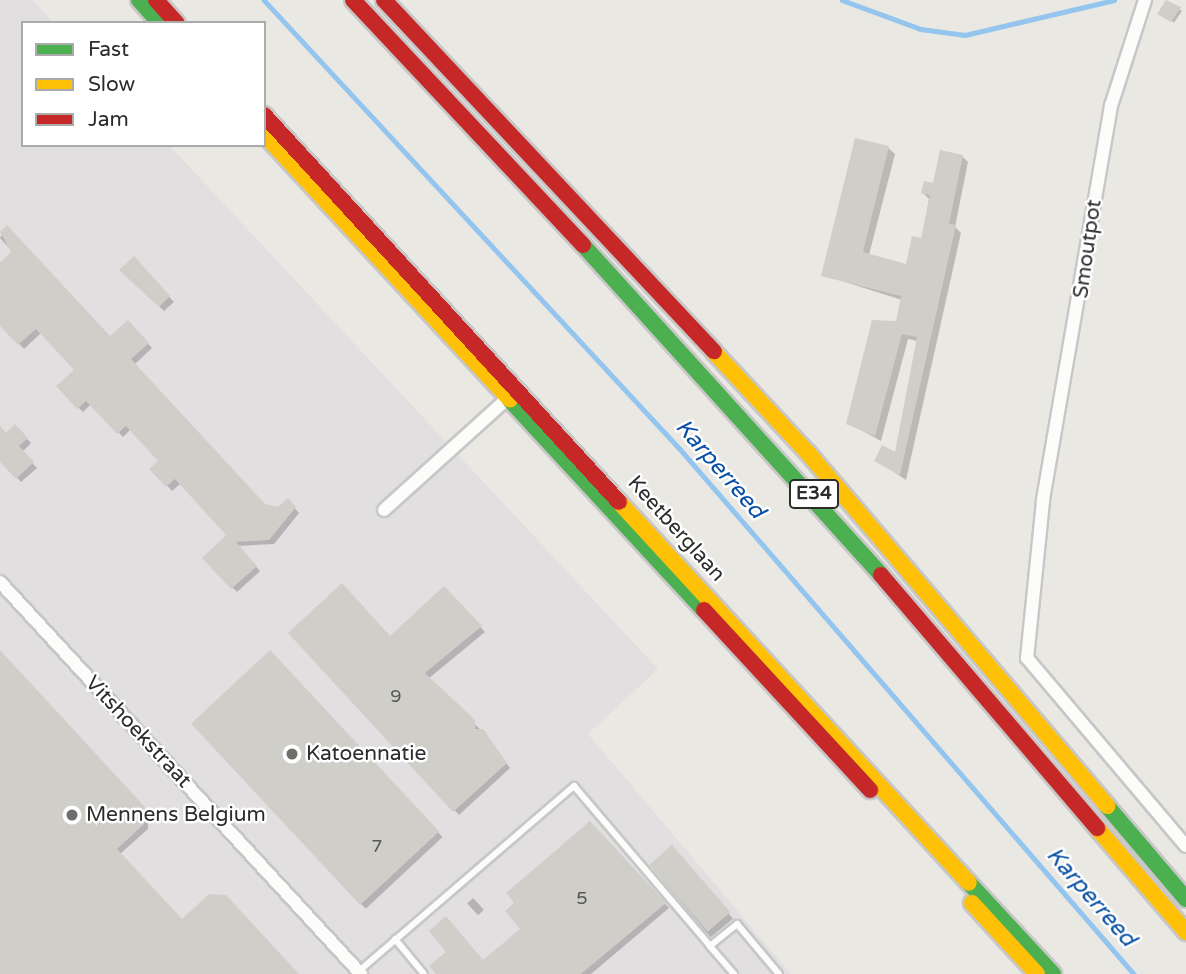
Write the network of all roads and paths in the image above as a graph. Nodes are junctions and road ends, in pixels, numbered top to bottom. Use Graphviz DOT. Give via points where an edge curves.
graph roads {
  1 [pos="139,0"];
  2 [pos="156,0"];
  3 [pos="353,0"];
  4 [pos="384,0"];
  5 [pos="1145,0"];
  6 [pos="158,21"];
  7 [pos="175,21"];
  8 [pos="266,118"];
  9 [pos="266,136"];
  10 [pos="510,396"];
  11 [pos="384,510"];
  12 [pos="0,582"];
  13 [pos="1186,846"];
  14 [pos="1186,899"];
  15 [pos="1186,932"];
  16 [pos="395,939"];
  17 [pos="710,946"];
  18 [pos="360,973"];
  19 [pos="424,974"];
  20 [pos="734,974"];
  21 [pos="779,974"];
  22 [pos="1037,974"];
  23 [pos="1053,974"];
  1 -- 6 [label="main road"];
  2 -- 7 [label="main road"];
  3 -- 15 [label="main road, E34" via="774,449"];
  4 -- 14 [label="main road, E34" via="808,453"];
  5 -- 13 [label="street, Smoutpot" via="1111,106 1044,501 1028,636 1031,669"];
  8 -- 23 [label="main road, Keetberglaan"];
  9 -- 10 [label="main road, Keetberglaan"];
  10 -- 11 [label="street"];
  10 -- 22 [label="main road, Keetberglaan"];
  12 -- 18 [label="street, Vitshoekstraat"];
  16 -- 17 [label="lane" via="574,786"];
  16 -- 18 [label="lane"];
  16 -- 19 [label="lane"];
  17 -- 20 [label="lane"];
  17 -- 21 [label="lane" via="737,924"];
}
